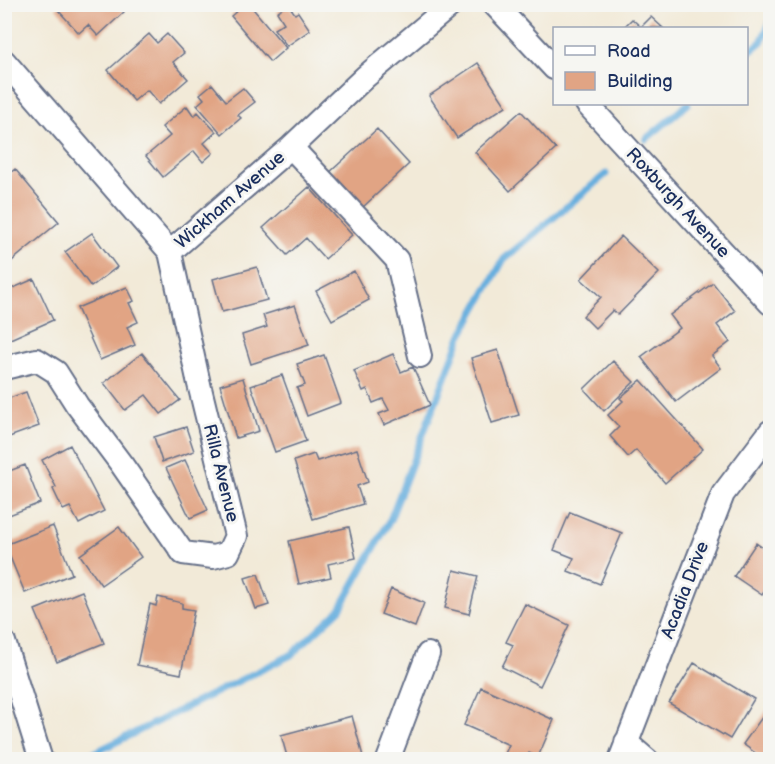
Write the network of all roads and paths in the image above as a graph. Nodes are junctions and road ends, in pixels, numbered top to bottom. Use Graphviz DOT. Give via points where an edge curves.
graph roads {
  1 [pos="452,4"];
  2 [pos="494,4"];
  3 [pos="4,61"];
  4 [pos="553,66"];
  5 [pos="588,105"];
  6 [pos="291,147"];
  7 [pos="170,252"];
  8 [pos="771,303"];
  9 [pos="420,356"];
  10 [pos="4,368"];
  11 [pos="771,432"];
  12 [pos="4,642"];
  13 [pos="428,654"];
  14 [pos="623,751"];
  15 [pos="41,759"];
  16 [pos="388,759"];
  17 [pos="647,759"];
  1 -- 6 [label="street, Wickham Avenue" via="365,77"];
  2 -- 4 [label="street"];
  3 -- 7 [label="street, Wickham Avenue"];
  5 -- 8 [label="street, Roxburgh Avenue"];
  6 -- 7 [label="street, Wickham Avenue"];
  6 -- 9 [label="street" via="397,260"];
  7 -- 10 [label="street, Rilla Avenue" via="236,536 228,553 213,557 183,553 56,372 37,360"];
  11 -- 14 [label="street, Acadia Drive" via="723,494"];
  12 -- 15 [label="street"];
  13 -- 16 [label="street"];
  14 -- 17 [label="street"];
}
